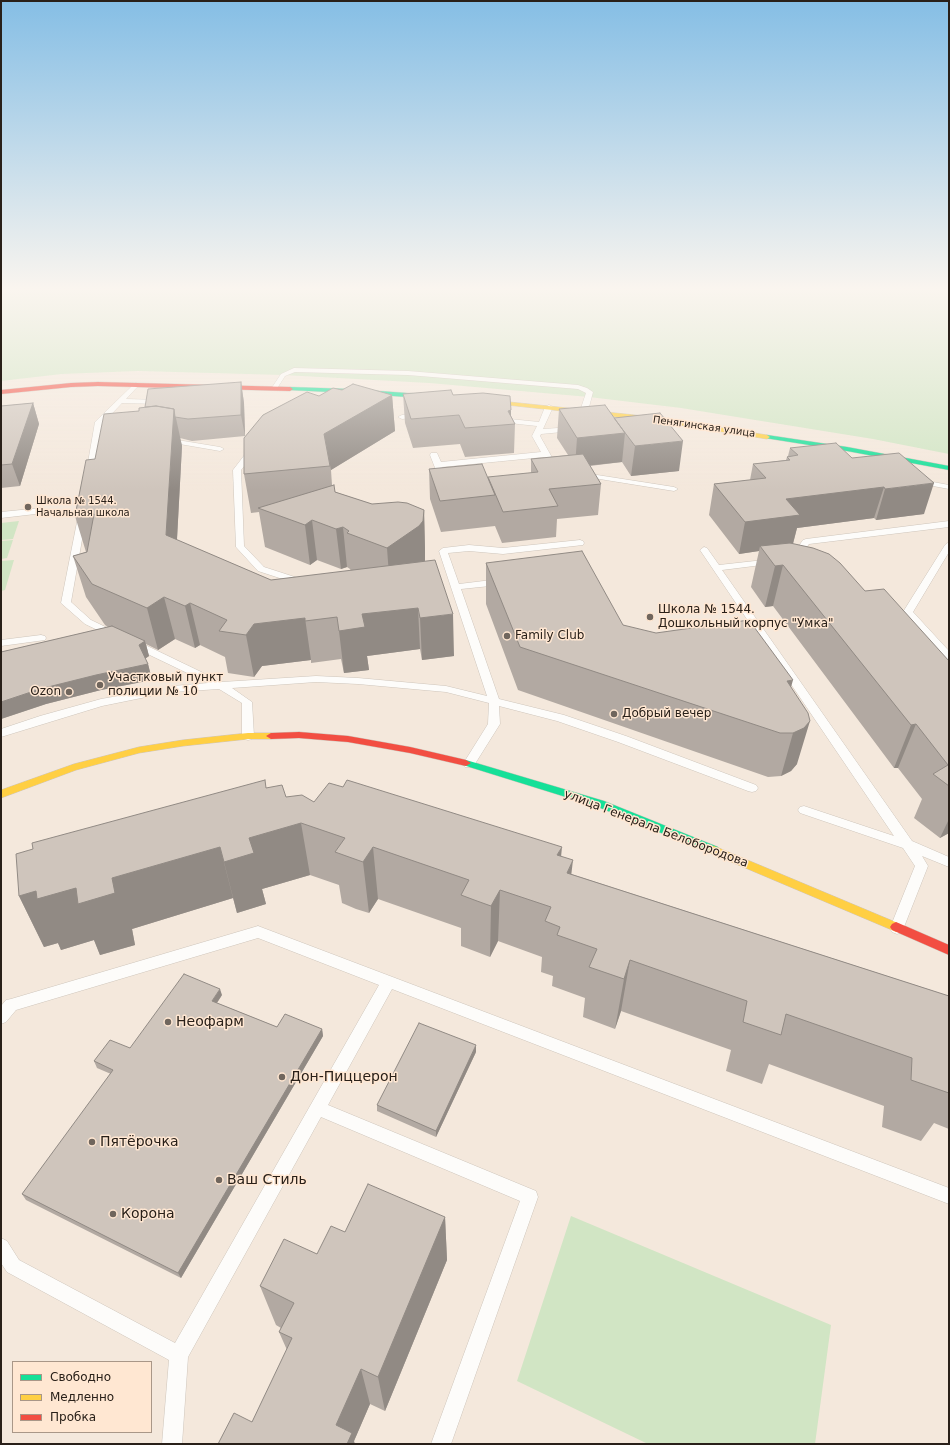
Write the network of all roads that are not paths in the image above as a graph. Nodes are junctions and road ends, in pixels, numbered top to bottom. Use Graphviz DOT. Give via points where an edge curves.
graph roads {
  1 [pos="136,385"];
  2 [pos="274,389"];
  3 [pos="351,391"];
  4 [pos="1,392"];
  5 [pos="339,398"];
  6 [pos="446,398"];
  7 [pos="469,400"];
  8 [pos="120,401"];
  9 [pos="167,402"];
  10 [pos="549,407"];
  11 [pos="584,411"];
  12 [pos="425,415"];
  13 [pos="402,417"];
  14 [pos="495,419"];
  15 [pos="541,424"];
  16 [pos="582,428"];
  17 [pos="537,432"];
  18 [pos="157,440"];
  19 [pos="262,443"];
  20 [pos="220,449"];
  21 [pos="546,454"];
  22 [pos="434,455"];
  23 [pos="438,465"];
  24 [pos="949,468"];
  25 [pos="573,475"];
  26 [pos="551,477"];
  27 [pos="911,479"];
  28 [pos="88,482"];
  29 [pos="949,487"];
  30 [pos="447,488"];
  31 [pos="674,489"];
  32 [pos="84,505"];
  33 [pos="41,511"];
  34 [pos="1,515"];
  35 [pos="949,524"];
  36 [pos="580,543"];
  37 [pos="949,545"];
  38 [pos="704,550"];
  39 [pos="716,568"];
  40 [pos="507,581"];
  41 [pos="313,583"];
  42 [pos="456,587"];
  43 [pos="41,638"];
  44 [pos="1,643"];
  45 [pos="949,658"];
  46 [pos="221,685"];
  47 [pos="172,689"];
  48 [pos="147,694"];
  49 [pos="494,700"];
  50 [pos="1,733"];
  51 [pos="248,736"];
  52 [pos="469,764"];
  53 [pos="752,788"];
  54 [pos="1,794"];
  55 [pos="804,810"];
  56 [pos="908,845"];
  57 [pos="949,862"];
  58 [pos="896,928"];
  59 [pos="949,950"];
  60 [pos="389,981"];
  61 [pos="4,1008"];
  62 [pos="317,1108"];
  63 [pos="949,1196"];
  64 [pos="1,1247"];
  65 [pos="179,1355"];
  66 [pos="172,1444"];
  67 [pos="441,1444"];
  1 -- 2 [label="street"];
  1 -- 4 [label="street" via="71,385"];
  1 -- 8 [label="lane"];
  2 -- 3 [label="street"];
  2 -- 11 [label="lane" via="283,375 294,370 408,373 578,387 590,392"];
  3 -- 5 [label="lane"];
  3 -- 6 [label="street"];
  7 -- 10 [label="street, Пенягинская улица"];
  8 -- 9 [label="lane"];
  8 -- 28 [label="lane" via="99,422 99,445"];
  10 -- 11 [label="street, Пенягинская улица"];
  10 -- 15 [label="lane"];
  11 -- 24 [label="street, Пенягинская улица" via="677,422 862,456"];
  12 -- 13 [label="lane"];
  14 -- 15 [label="lane"];
  15 -- 17 [label="lane"];
  16 -- 17 [label="lane"];
  17 -- 21 [label="lane" via="536,436"];
  18 -- 20 [label="lane"];
  19 -- 41 [label="lane" via="255,447 237,470 240,547 261,569 299,582"];
  21 -- 23 [label="lane"];
  21 -- 26 [label="lane" via="559,476"];
  22 -- 23 [label="lane"];
  23 -- 30 [label="lane"];
  25 -- 31 [label="lane"];
  27 -- 29 [label="lane"];
  32 -- 46 [label="lane" via="66,603 88,622"];
  33 -- 34 [label="lane"];
  35 -- 39 [label="lane" via="806,542 795,557"];
  36 -- 42 [label="lane" via="503,551 469,548 443,551"];
  37 -- 45 [label="lane" via="908,612"];
  38 -- 39 [label="lane"];
  39 -- 56 [label="lane"];
  40 -- 42 [label="lane"];
  42 -- 49 [label="lane"];
  43 -- 44 [label="lane"];
  46 -- 47 [label="lane"];
  46 -- 49 [label="lane" via="316,679 358,681 446,689"];
  46 -- 51 [label="lane" via="247,702"];
  48 -- 50 [label="lane" via="94,705"];
  49 -- 52 [label="lane" via="494,724"];
  49 -- 53 [label="lane" via="560,718 622,739"];
  51 -- 52 [label="street, улица Генерала Белобородова" via="348,739"];
  51 -- 54 [label="street, улица Генерала Белобородова" via="139,750 74,767"];
  52 -- 58 [label="street, улица Генерала Белобородова" via="601,804"];
  55 -- 56 [label="lane"];
  56 -- 57 [label="lane"];
  56 -- 58 [label="lane" via="922,866"];
  58 -- 59 [label="street, улица Генерала Белобородова"];
  60 -- 61 [label="lane" via="258,932"];
  60 -- 62 [label="lane"];
  60 -- 63 [label="lane"];
  62 -- 65 [label="lane"];
  62 -- 67 [label="lane" via="530,1196"];
  64 -- 65 [label="lane" via="13,1266"];
  65 -- 66 [label="lane"];
}
